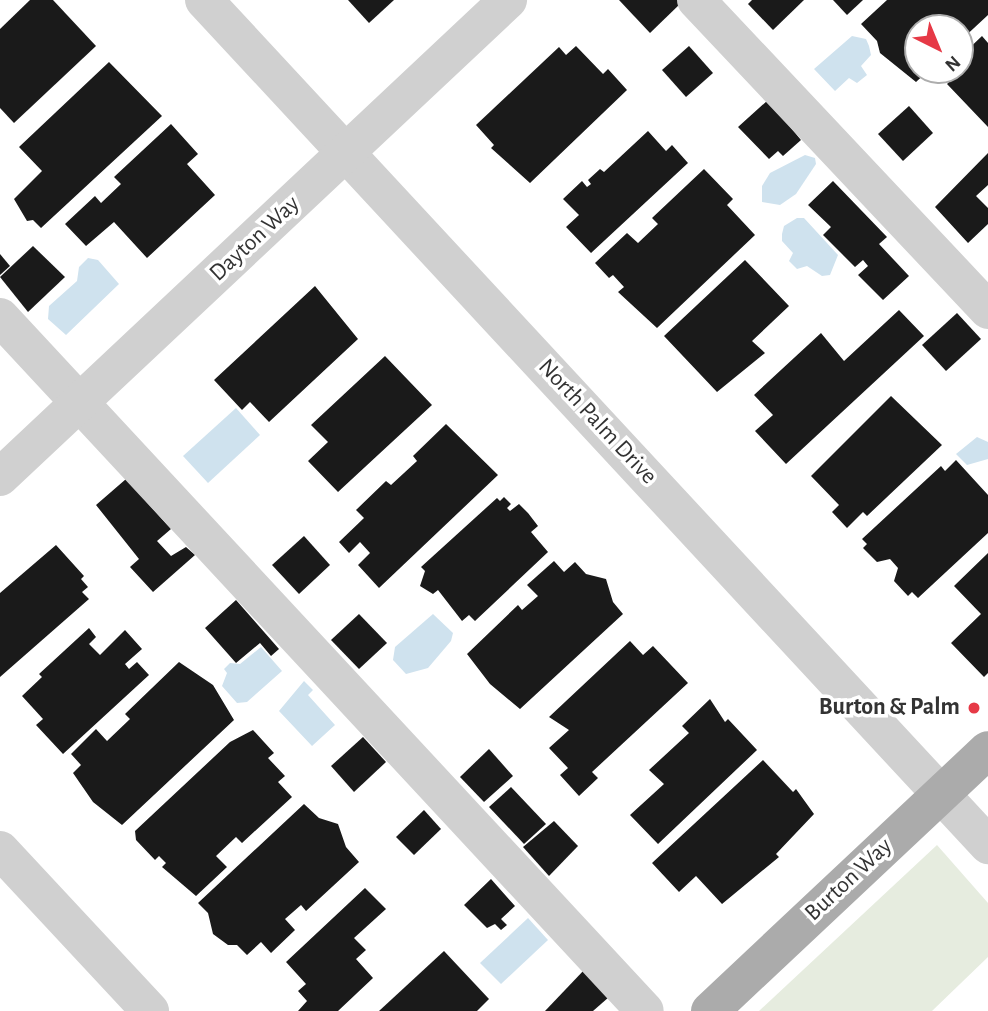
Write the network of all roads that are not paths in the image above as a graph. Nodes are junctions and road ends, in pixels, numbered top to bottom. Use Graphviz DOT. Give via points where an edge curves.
graph roads {
  1 [pos="204,0"];
  2 [pos="508,0"];
  3 [pos="696,0"];
  4 [pos="347,152"];
  5 [pos="988,310"];
  6 [pos="0,317"];
  7 [pos="80,402"];
  8 [pos="0,477"];
  9 [pos="988,750"];
  10 [pos="941,794"];
  11 [pos="988,845"];
  12 [pos="0,850"];
  13 [pos="150,1011"];
  14 [pos="645,1011"];
  15 [pos="710,1011"];
  1 -- 4 [label="street, North Palm Drive"];
  2 -- 4 [label="street, Dayton Way"];
  3 -- 5 [label="street"];
  4 -- 7 [label="street, Dayton Way"];
  4 -- 10 [label="street, North Palm Drive"];
  6 -- 7 [label="street"];
  7 -- 8 [label="street, Dayton Way"];
  7 -- 14 [label="street"];
  9 -- 10 [label="main road, Burton Way"];
  10 -- 11 [label="street, North Palm Drive"];
  10 -- 15 [label="main road, Burton Way"];
  12 -- 13 [label="street"];
}
